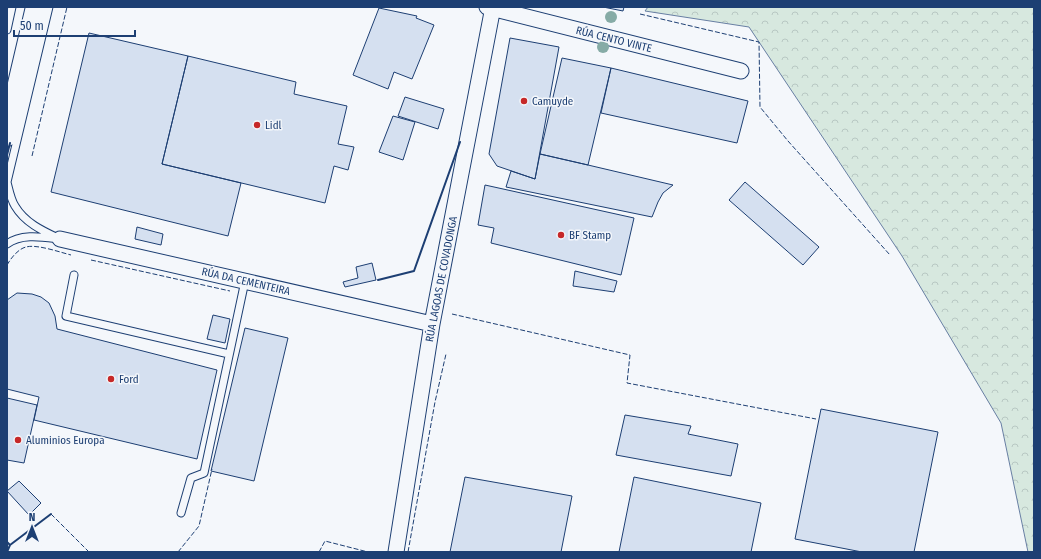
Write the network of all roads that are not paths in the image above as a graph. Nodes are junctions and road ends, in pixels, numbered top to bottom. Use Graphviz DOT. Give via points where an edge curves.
graph roads {
  1 [pos="12,7"];
  2 [pos="26,7"];
  3 [pos="37,7"];
  4 [pos="49,7"];
  5 [pos="491,7"];
  6 [pos="7,30"];
  7 [pos="741,70"];
  8 [pos="7,90"];
  9 [pos="7,135"];
  10 [pos="60,239"];
  11 [pos="7,244"];
  12 [pos="74,275"];
  13 [pos="245,281"];
  14 [pos="432,324"];
  15 [pos="229,354"];
  16 [pos="181,513"];
  17 [pos="396,552"];
  1 -- 6 [label="lane"];
  2 -- 8 [label="main road"];
  3 -- 9 [label="main road"];
  4 -- 10 [label="lane" via="7,182 14,206 25,218"];
  5 -- 7 [label="street, RÚA CENTO VINTE"];
  5 -- 14 [label="street, RÚA LAGOAS DE COVADONGA"];
  10 -- 11 [label="lane" via="13,239"];
  10 -- 13 [label="street, RÚA DA CEMENTEIRA"];
  12 -- 15 [label="lane" via="66,316"];
  13 -- 14 [label="street, RÚA DA CEMENTEIRA"];
  13 -- 15 [label="lane"];
  14 -- 17 [label="street, RÚA LAGOAS DE COVADONGA"];
  15 -- 16 [label="lane" via="204,473 191,478"];
}
